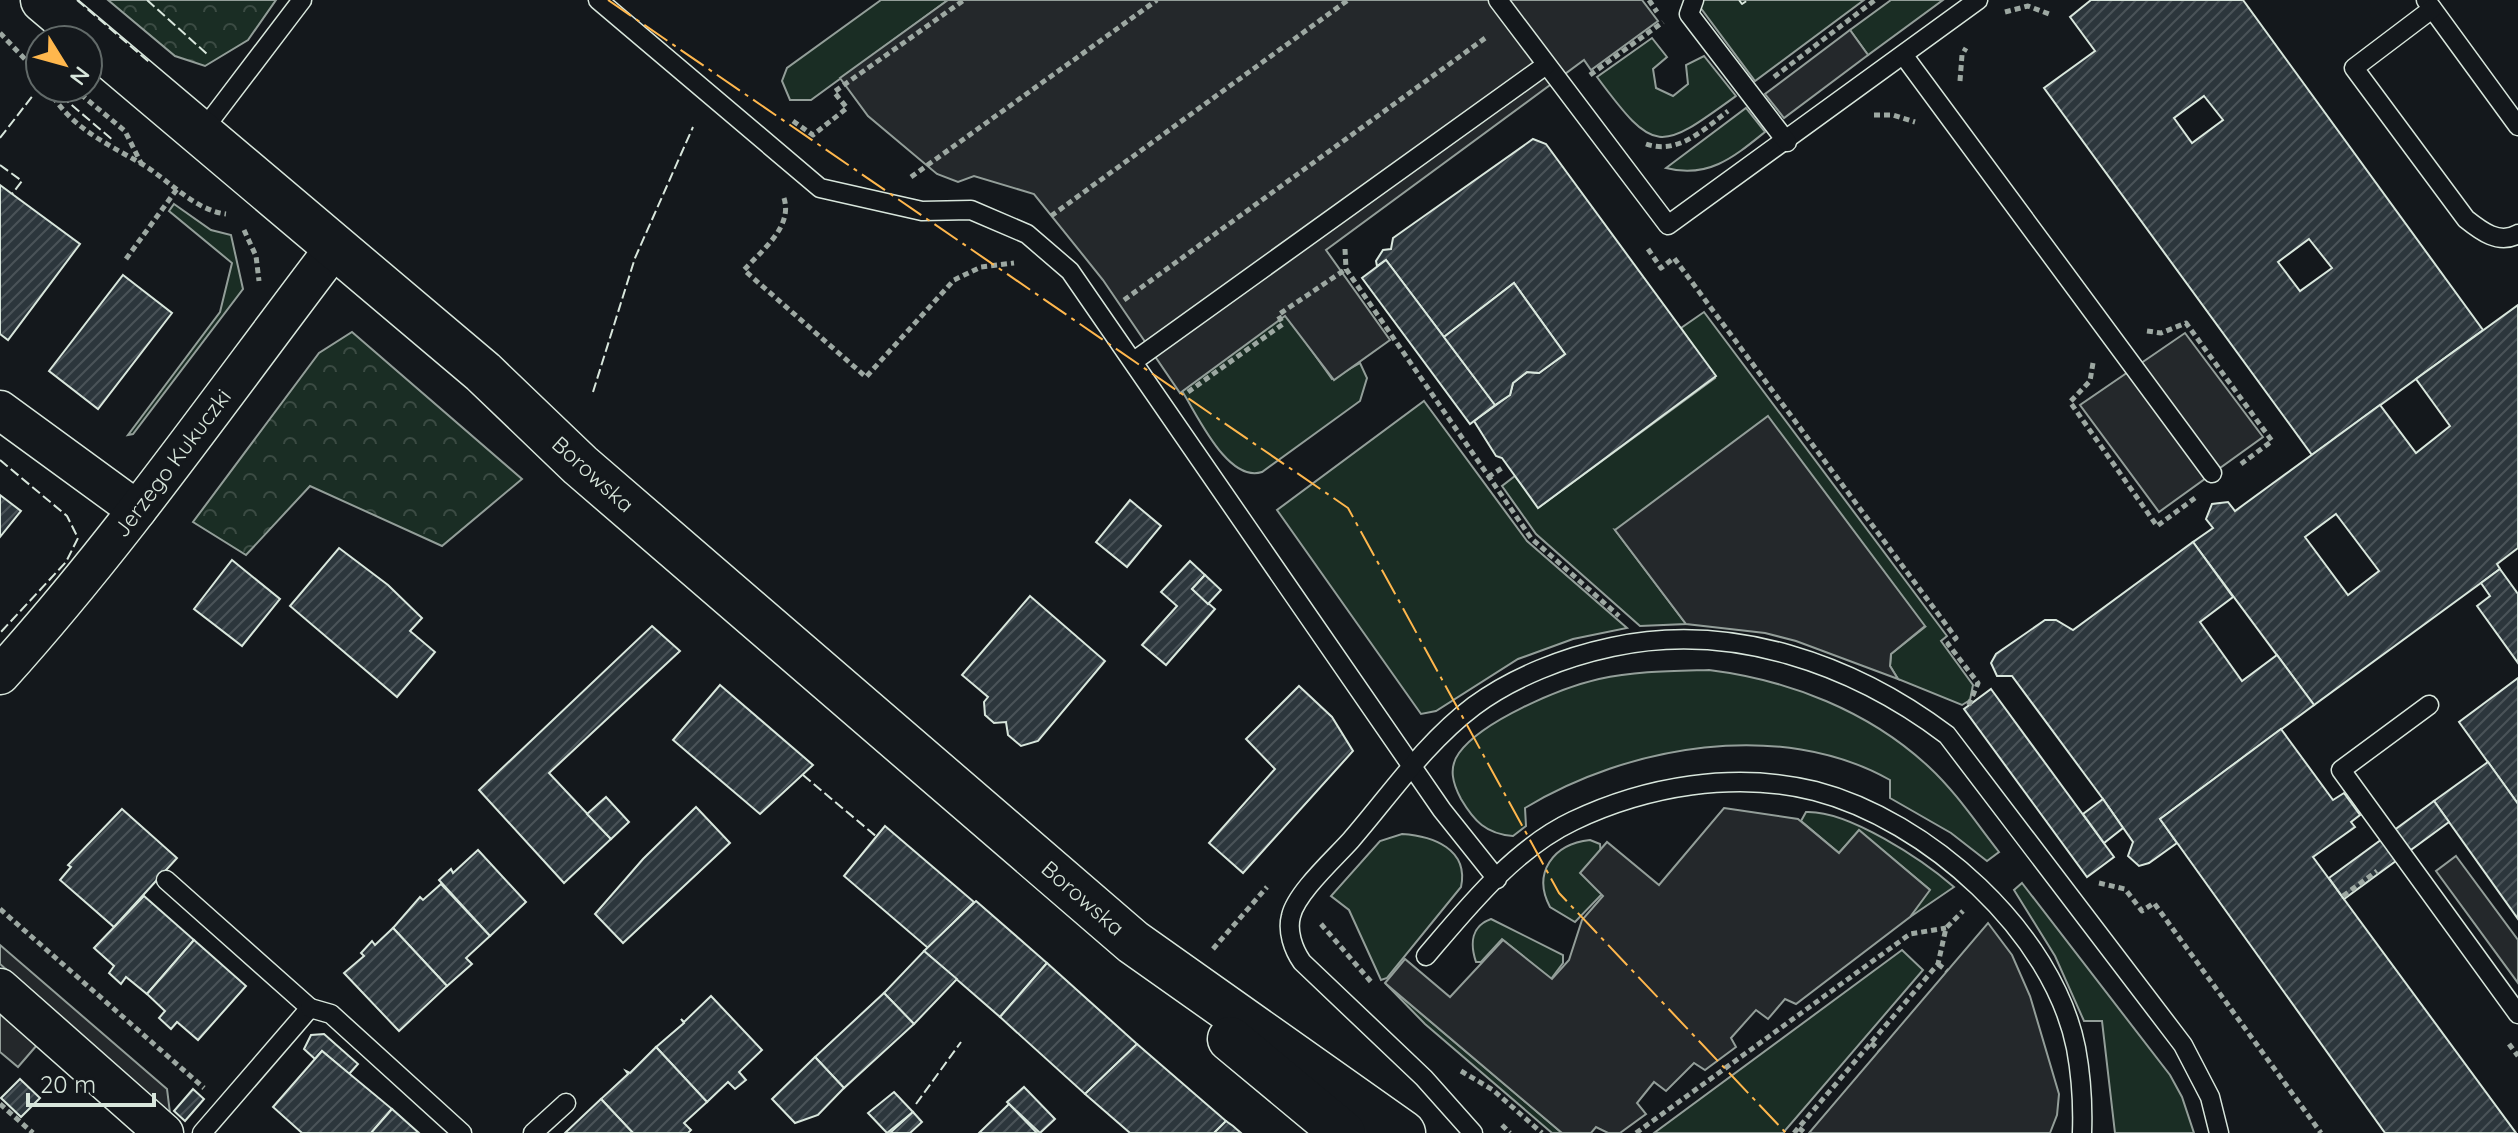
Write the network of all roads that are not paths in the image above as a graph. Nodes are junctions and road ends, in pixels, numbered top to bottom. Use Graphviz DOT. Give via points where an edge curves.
graph roads {
  1 [pos="43,0"];
  2 [pos="302,0"];
  3 [pos="598,0"];
  4 [pos="1498,0"];
  5 [pos="1694,0"];
  6 [pos="1978,0"];
  7 [pos="2429,5"];
  8 [pos="1904,56"];
  9 [pos="1546,65"];
  10 [pos="2518,126"];
  11 [pos="200,134"];
  12 [pos="1787,142"];
  13 [pos="2518,234"];
  14 [pos="336,246"];
  15 [pos="1134,361"];
  16 [pos="0,410"];
  17 [pos="2209,482"];
  18 [pos="137,510"];
  19 [pos="0,675"];
  20 [pos="2429,705"];
  21 [pos="1414,764"];
  22 [pos="1497,879"];
  23 [pos="166,880"];
  24 [pos="1142,950"];
  25 [pos="1426,956"];
  26 [pos="0,988"];
  27 [pos="310,1008"];
  28 [pos="2518,1014"];
  29 [pos="566,1103"];
  30 [pos="164,1133"];
  31 [pos="202,1133"];
  32 [pos="462,1133"];
  33 [pos="533,1133"];
  34 [pos="1343,1133"];
  35 [pos="1403,1133"];
  36 [pos="1473,1133"];
  37 [pos="2082,1133"];
  38 [pos="2219,1133"];
  1 -- 11 [label="street, Borowska"];
  2 -- 11 [label="lane"];
  3 -- 15 [label="lane" via="820,188 922,211 971,210 1027,234 1070,271"];
  4 -- 9 [label="lane"];
  5 -- 12 [label="lane" via="1689,14"];
  6 -- 8 [label="lane"];
  7 -- 10 [label="lane"];
  7 -- 13 [label="lane" via="2354,68 2466,219 2486,235"];
  8 -- 12 [label="lane"];
  8 -- 17 [label="lane"];
  9 -- 12 [label="lane" via="1668,225"];
  9 -- 15 [label="lane"];
  11 -- 14 [label="street, Borowska"];
  14 -- 18 [label="street, Jerzego Kukuczki"];
  14 -- 24 [label="street, Borowska" via="483,372 580,465"];
  15 -- 21 [label="lane"];
  16 -- 18 [label="street"];
  18 -- 19 [label="street, Jerzego Kukuczki"];
  20 -- 28 [label="lane" via="2341,770"];
  21 -- 22 [label="lane" via="1442,810"];
  21 -- 36 [label="lane" via="1296,905 1292,941 1302,962 1424,1078"];
  21 -- 38 [label="lane" via="1473,707 1536,671 1611,647 1652,641 1748,643 1873,687 1947,735 2183,1045 2210,1097"];
  22 -- 25 [label="lane"];
  22 -- 37 [label="lane" via="1571,822 1668,789 1732,783 1813,791 1847,801 1915,835 1983,891 2021,936 2059,998 2076,1048"];
  23 -- 27 [label="lane"];
  24 -- 34 [label="street, Borowska" via="1165,981"];
  24 -- 35 [label="street, Borowska"];
  26 -- 30 [label="street"];
  27 -- 31 [label="lane"];
  27 -- 32 [label="lane" via="331,1014"];
  29 -- 33 [label="lane"];
}
